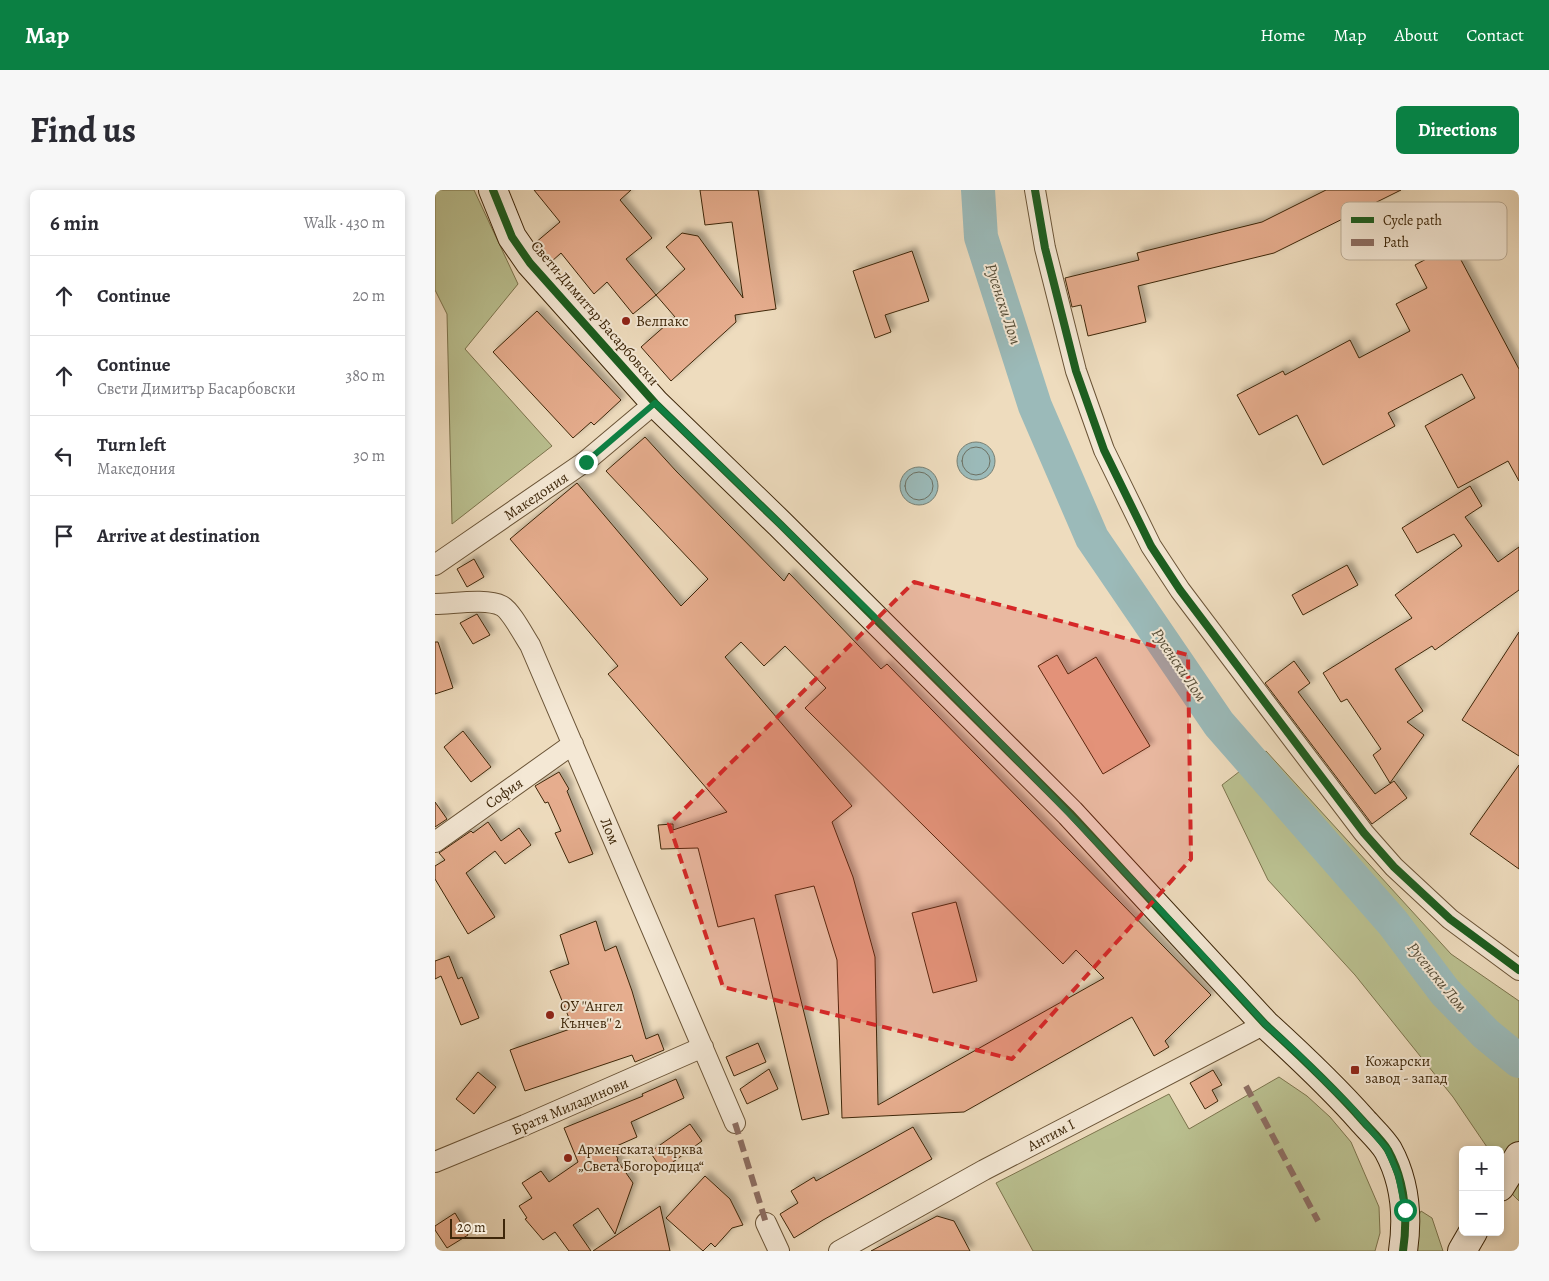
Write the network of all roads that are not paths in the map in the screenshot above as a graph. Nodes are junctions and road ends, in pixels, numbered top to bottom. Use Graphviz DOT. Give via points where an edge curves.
graph roads {
  1 [pos="493,190"];
  2 [pos="1035,190"];
  3 [pos="655,403"];
  4 [pos="435,565"];
  5 [pos="435,604"];
  6 [pos="573,744"];
  7 [pos="435,842"];
  8 [pos="1519,970"];
  9 [pos="1265,1024"];
  10 [pos="703,1048"];
  11 [pos="735,1123"];
  12 [pos="1519,1156"];
  13 [pos="435,1162"];
  14 [pos="1504,1180"];
  15 [pos="766,1223"];
  16 [pos="1471,1236"];
  17 [pos="779,1251"];
  18 [pos="839,1251"];
  19 [pos="1403,1251"];
  20 [pos="1462,1251"];
  1 -- 3 [label="street, Свети Димитър Басарбовски" via="512,237 530,263"];
  2 -- 8 [label="street" via="1045,248 1076,371 1104,450 1151,546 1180,590 1394,868 1450,919"];
  3 -- 4 [label="street, Македония" via="586,462"];
  3 -- 9 [label="street, Свети Димитър Басарбовски" via="1070,813"];
  5 -- 6 [label="street, Лом" via="477,601 502,607 530,645"];
  6 -- 7 [label="street, София"];
  6 -- 10 [label="street, Лом"];
  9 -- 18 [label="street, Антим I" via="984,1170"];
  9 -- 19 [label="street, Свети Димитър Басарбовски" via="1351,1107 1387,1149 1398,1175 1405,1210"];
  10 -- 11 [label="street, Лом"];
  10 -- 13 [label="street, Братя Миладинови"];
  12 -- 14 [label="street"];
  15 -- 17 [label="street"];
  16 -- 20 [label="street"];
}
